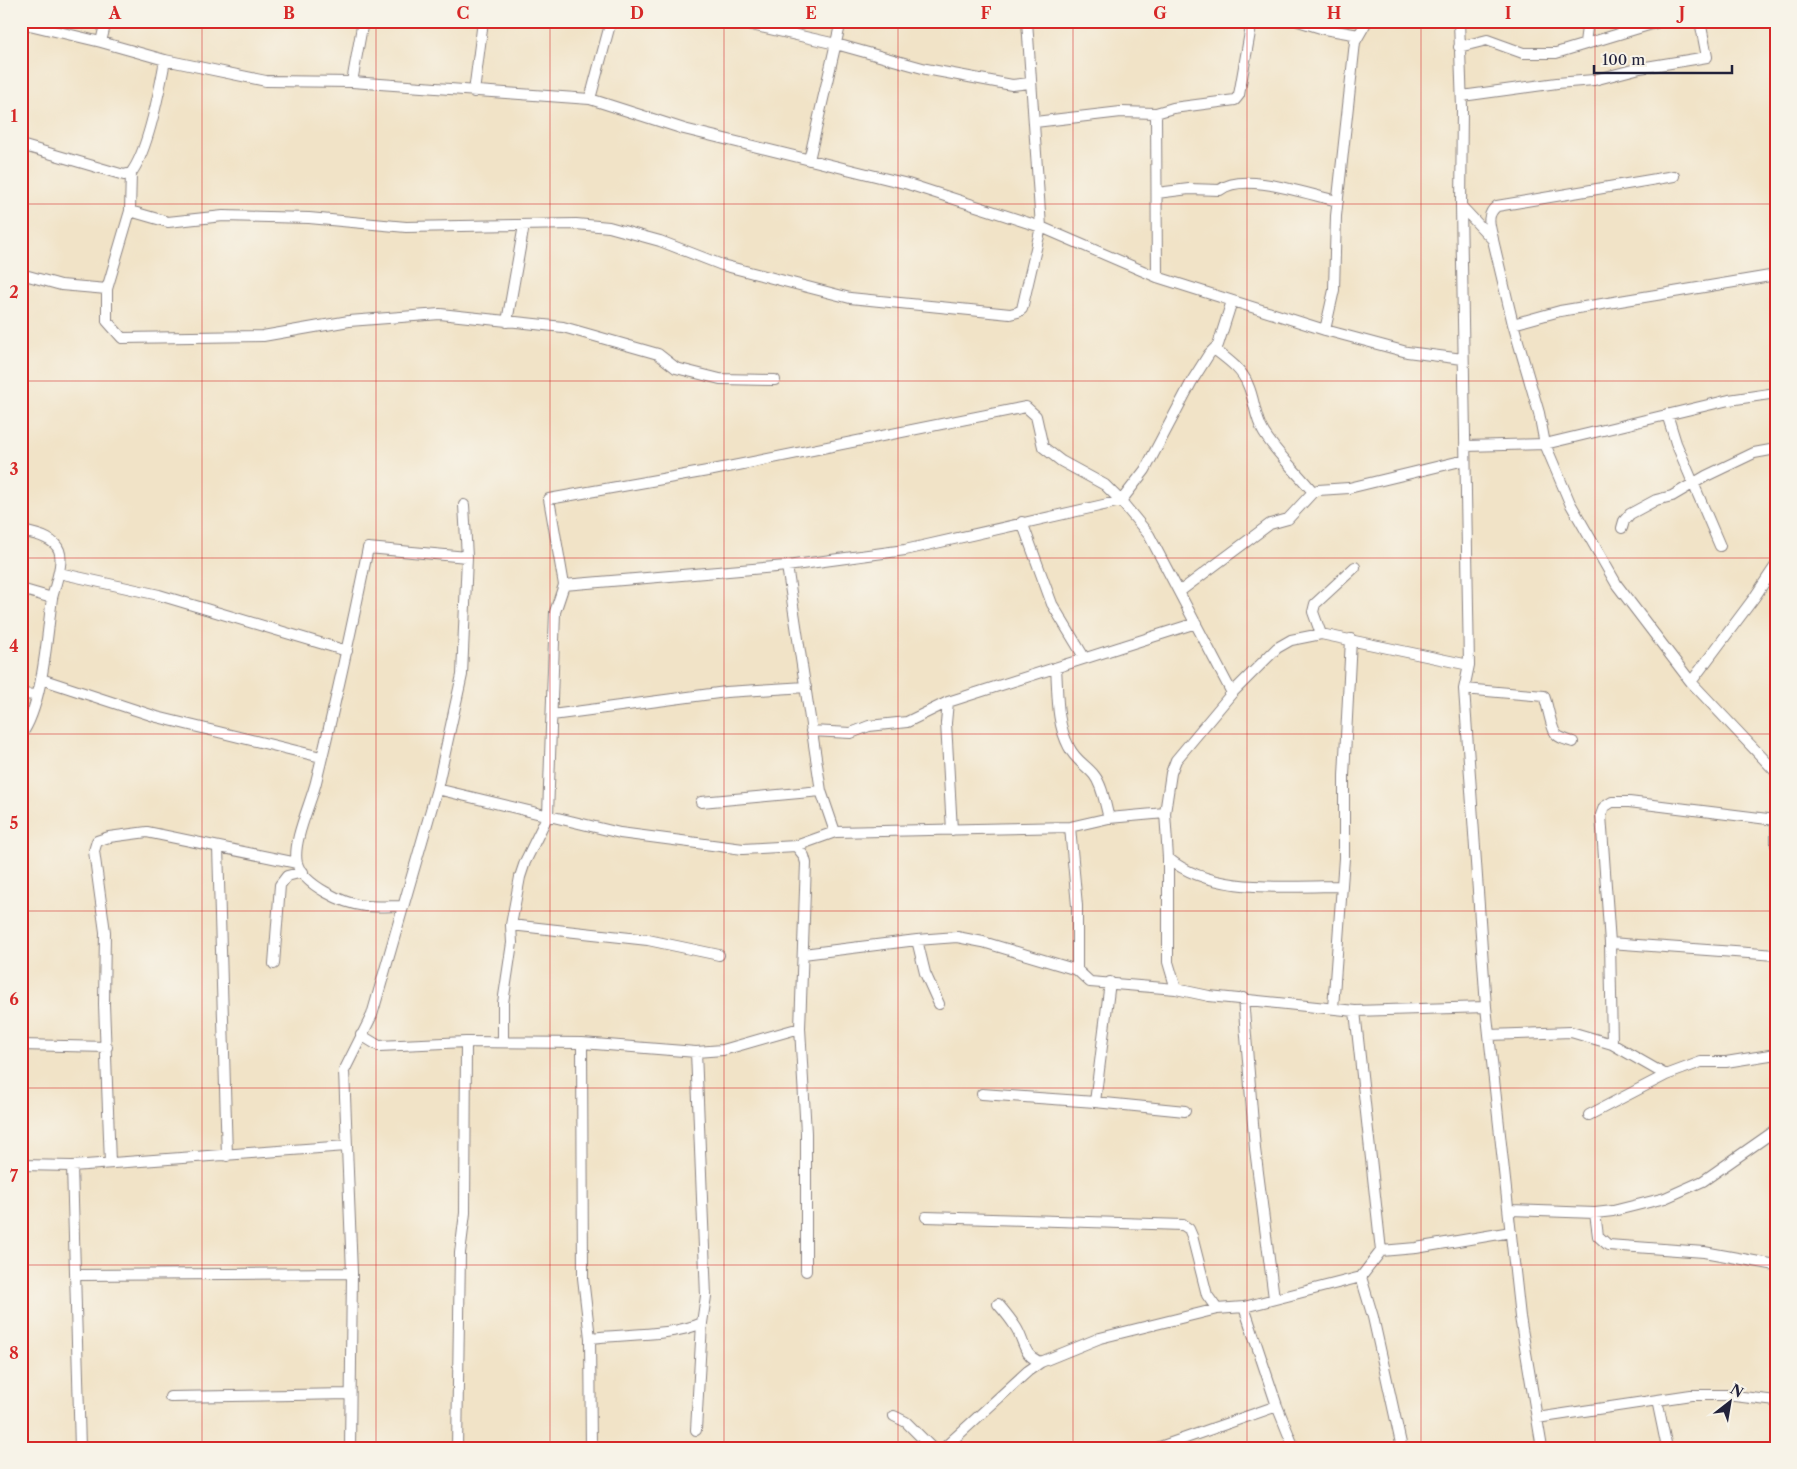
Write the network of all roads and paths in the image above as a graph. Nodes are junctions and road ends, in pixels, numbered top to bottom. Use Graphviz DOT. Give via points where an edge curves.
graph roads {
  1 [pos="106,21"];
  2 [pos="363,21"];
  3 [pos="483,21"];
  4 [pos="611,21"];
  5 [pos="734,21"];
  6 [pos="842,21"];
  7 [pos="1027,21"];
  8 [pos="1252,21"];
  9 [pos="1298,21"];
  10 [pos="1367,21"];
  11 [pos="1459,21"];
  12 [pos="1588,21"];
  13 [pos="1662,21"];
  14 [pos="1700,21"];
  15 [pos="21,23"];
  16 [pos="1359,35"];
  17 [pos="101,42"];
  18 [pos="1585,42"];
  19 [pos="836,44"];
  20 [pos="1459,46"];
  21 [pos="165,60"];
  22 [pos="352,82"];
  23 [pos="1030,83"];
  24 [pos="474,92"];
  25 [pos="1462,96"];
  26 [pos="590,99"];
  27 [pos="1156,113"];
  28 [pos="1035,122"];
  29 [pos="21,145"];
  30 [pos="809,160"];
  31 [pos="132,173"];
  32 [pos="1674,176"];
  33 [pos="1157,193"];
  34 [pos="1338,201"];
  35 [pos="1461,206"];
  36 [pos="130,211"];
  37 [pos="524,225"];
  38 [pos="1041,228"];
  39 [pos="1493,240"];
  40 [pos="21,274"];
  41 [pos="1776,275"];
  42 [pos="1157,277"];
  43 [pos="107,289"];
  44 [pos="1232,300"];
  45 [pos="507,322"];
  46 [pos="1513,324"];
  47 [pos="1325,330"];
  48 [pos="1214,349"];
  49 [pos="1463,359"];
  50 [pos="775,380"];
  51 [pos="1776,393"];
  52 [pos="1667,414"];
  53 [pos="1545,444"];
  54 [pos="1465,446"];
  55 [pos="1776,449"];
  56 [pos="1465,460"];
  57 [pos="1694,483"];
  58 [pos="1313,492"];
  59 [pos="1121,501"];
  60 [pos="464,505"];
  61 [pos="1022,522"];
  62 [pos="1622,528"];
  63 [pos="21,531"];
  64 [pos="1720,546"];
  65 [pos="466,557"];
  66 [pos="1776,565"];
  67 [pos="787,566"];
  68 [pos="1355,567"];
  69 [pos="59,573"];
  70 [pos="564,585"];
  71 [pos="21,589"];
  72 [pos="1179,592"];
  73 [pos="52,598"];
  74 [pos="1196,622"];
  75 [pos="1321,634"];
  76 [pos="1351,639"];
  77 [pos="348,651"];
  78 [pos="1084,657"];
  79 [pos="1469,665"];
  80 [pos="1056,668"];
  81 [pos="41,680"];
  82 [pos="1691,682"];
  83 [pos="806,687"];
  84 [pos="1464,689"];
  85 [pos="1232,693"];
  86 [pos="21,694"];
  87 [pos="36,695"];
  88 [pos="948,702"];
  89 [pos="552,715"];
  90 [pos="811,731"];
  91 [pos="21,735"];
  92 [pos="1573,742"];
  93 [pos="321,757"];
  94 [pos="1776,772"];
  95 [pos="437,789"];
  96 [pos="821,790"];
  97 [pos="701,802"];
  98 [pos="1165,813"];
  99 [pos="548,815"];
  100 [pos="1109,818"];
  101 [pos="1776,820"];
  102 [pos="1070,827"];
  103 [pos="1776,827"];
  104 [pos="952,830"];
  105 [pos="835,832"];
  106 [pos="800,845"];
  107 [pos="1776,845"];
  108 [pos="218,846"];
  109 [pos="1168,858"];
  110 [pos="300,867"];
  111 [pos="1341,886"];
  112 [pos="403,906"];
  113 [pos="511,925"];
  114 [pos="916,940"];
  115 [pos="1610,943"];
  116 [pos="803,954"];
  117 [pos="719,955"];
  118 [pos="1776,955"];
  119 [pos="274,964"];
  120 [pos="1077,970"];
  121 [pos="1110,982"];
  122 [pos="1176,989"];
  123 [pos="1243,998"];
  124 [pos="939,1004"];
  125 [pos="1486,1007"];
  126 [pos="1334,1008"];
  127 [pos="1355,1010"];
  128 [pos="800,1028"];
  129 [pos="361,1035"];
  130 [pos="1490,1035"];
  131 [pos="466,1042"];
  132 [pos="503,1042"];
  133 [pos="582,1043"];
  134 [pos="1612,1044"];
  135 [pos="21,1045"];
  136 [pos="107,1047"];
  137 [pos="696,1052"];
  138 [pos="1776,1054"];
  139 [pos="1666,1074"];
  140 [pos="982,1094"];
  141 [pos="1096,1102"];
  142 [pos="1185,1111"];
  143 [pos="1589,1115"];
  144 [pos="1776,1130"];
  145 [pos="346,1146"];
  146 [pos="227,1156"];
  147 [pos="110,1163"];
  148 [pos="21,1166"];
  149 [pos="72,1166"];
  150 [pos="1510,1210"];
  151 [pos="1595,1213"];
  152 [pos="926,1217"];
  153 [pos="1510,1232"];
  154 [pos="1381,1251"];
  155 [pos="1776,1265"];
  156 [pos="806,1271"];
  157 [pos="352,1273"];
  158 [pos="77,1275"];
  159 [pos="1361,1277"];
  160 [pos="1274,1298"];
  161 [pos="998,1304"];
  162 [pos="1244,1307"];
  163 [pos="1217,1309"];
  164 [pos="702,1323"];
  165 [pos="590,1338"];
  166 [pos="1040,1362"];
  167 [pos="350,1394"];
  168 [pos="170,1396"];
  169 [pos="1656,1400"];
  170 [pos="1776,1401"];
  171 [pos="1277,1406"];
  172 [pos="894,1416"];
  173 [pos="1537,1418"];
  174 [pos="696,1430"];
  175 [pos="80,1448"];
  176 [pos="350,1448"];
  177 [pos="457,1448"];
  178 [pos="591,1448"];
  179 [pos="932,1448"];
  180 [pos="944,1448"];
  181 [pos="1157,1448"];
  182 [pos="1294,1448"];
  183 [pos="1402,1448"];
  184 [pos="1542,1448"];
  185 [pos="1667,1448"];
  1 -- 17 [label="street"];
  2 -- 22 [label="street"];
  3 -- 24 [label="street"];
  4 -- 26 [label="street"];
  5 -- 19 [label="street"];
  6 -- 19 [label="street"];
  7 -- 23 [label="street"];
  8 -- 27 [label="street" via="1238,98"];
  9 -- 16 [label="street"];
  10 -- 16 [label="street"];
  11 -- 20 [label="street"];
  12 -- 18 [label="street"];
  13 -- 18 [label="street"];
  14 -- 25 [label="street" via="1707,57 1640,68 1594,80"];
  15 -- 17 [label="street"];
  16 -- 34 [label="street" via="1355,42"];
  17 -- 21 [label="street"];
  18 -- 20 [label="street" via="1556,52 1523,53 1487,40"];
  19 -- 23 [label="street" via="926,69 1012,85"];
  19 -- 30 [label="street"];
  20 -- 25 [label="street"];
  21 -- 22 [label="street" via="266,81"];
  21 -- 31 [label="street" via="154,112"];
  22 -- 24 [label="street"];
  23 -- 28 [label="street"];
  24 -- 26 [label="street"];
  25 -- 35 [label="street"];
  26 -- 30 [label="street" via="684,129"];
  27 -- 28 [label="street" via="1121,112"];
  27 -- 33 [label="street"];
  28 -- 38 [label="street"];
  29 -- 31 [label="street" via="124,175"];
  30 -- 38 [label="street" via="908,184"];
  31 -- 36 [label="street"];
  32 -- 39 [label="street" via="1497,206 1489,216"];
  33 -- 34 [label="street" via="1220,190 1228,184 1242,182"];
  33 -- 42 [label="street"];
  34 -- 47 [label="street" via="1334,290"];
  35 -- 39 [label="street"];
  35 -- 49 [label="street"];
  36 -- 37 [label="street" via="168,222 223,216 309,218 406,227"];
  36 -- 43 [label="street"];
  37 -- 38 [label="street" via="609,227 660,241 722,265 850,298 1010,314 1022,309"];
  37 -- 45 [label="street"];
  38 -- 42 [label="street"];
  39 -- 46 [label="street"];
  40 -- 43 [label="street" via="60,285"];
  41 -- 46 [label="street" via="1560,311"];
  42 -- 44 [label="street"];
  43 -- 45 [label="street" via="107,321 122,338 263,336 350,321 440,314"];
  44 -- 47 [label="street"];
  44 -- 48 [label="street"];
  45 -- 50 [label="street" via="563,327 599,336 658,354 676,368 720,379"];
  46 -- 53 [label="street" via="1540,413"];
  47 -- 49 [label="street" via="1407,352"];
  48 -- 58 [label="street" via="1242,374 1263,431"];
  48 -- 59 [label="street" via="1192,381 1144,470"];
  49 -- 54 [label="street"];
  51 -- 52 [label="street"];
  52 -- 53 [label="street"];
  52 -- 57 [label="street"];
  53 -- 54 [label="street"];
  53 -- 82 [label="street" via="1570,503 1617,586"];
  54 -- 56 [label="street"];
  55 -- 57 [label="street" via="1754,454"];
  56 -- 58 [label="street" via="1349,488"];
  56 -- 79 [label="street"];
  57 -- 62 [label="street" via="1630,514"];
  57 -- 64 [label="street"];
  58 -- 72 [label="street" via="1288,519 1270,524"];
  59 -- 61 [label="street"];
  59 -- 70 [label="street" via="1105,485 1061,461 1043,447 1036,416 1026,408 549,499"];
  59 -- 72 [label="street" via="1149,535"];
  60 -- 65 [label="street"];
  61 -- 67 [label="street" via="905,550"];
  61 -- 78 [label="street" via="1052,604"];
  63 -- 69 [label="street" via="57,544 62,554"];
  65 -- 77 [label="street" via="368,548"];
  65 -- 95 [label="street" via="462,675"];
  66 -- 82 [label="street"];
  67 -- 70 [label="street"];
  67 -- 83 [label="street"];
  68 -- 75 [label="street" via="1314,604 1313,612"];
  69 -- 73 [label="street"];
  69 -- 77 [label="street" via="159,595"];
  70 -- 89 [label="street" via="555,612"];
  71 -- 73 [label="street"];
  72 -- 74 [label="street"];
  73 -- 81 [label="street"];
  74 -- 78 [label="street"];
  74 -- 85 [label="street"];
  75 -- 76 [label="street"];
  75 -- 85 [label="street" via="1291,640 1277,648"];
  76 -- 79 [label="street"];
  76 -- 111 [label="street"];
  77 -- 93 [label="street"];
  78 -- 80 [label="street"];
  79 -- 84 [label="street"];
  80 -- 88 [label="street"];
  80 -- 100 [label="street" via="1063,735 1078,761 1098,782"];
  81 -- 87 [label="street"];
  81 -- 93 [label="street" via="157,717"];
  82 -- 94 [label="street"];
  83 -- 89 [label="street" via="726,692"];
  83 -- 90 [label="street"];
  84 -- 92 [label="street" via="1544,696 1554,730 1558,736"];
  84 -- 125 [label="street"];
  85 -- 98 [label="street" via="1176,760"];
  86 -- 87 [label="street"];
  87 -- 91 [label="street"];
  88 -- 90 [label="street" via="907,722 869,726 851,733"];
  88 -- 104 [label="street" via="946,724"];
  89 -- 99 [label="street"];
  90 -- 96 [label="street"];
  93 -- 110 [label="street" via="298,844"];
  95 -- 99 [label="street"];
  95 -- 112 [label="street"];
  96 -- 97 [label="street"];
  96 -- 105 [label="street"];
  98 -- 100 [label="street"];
  98 -- 109 [label="street"];
  99 -- 106 [label="street" via="620,832 743,849"];
  99 -- 113 [label="street" via="524,862"];
  100 -- 102 [label="street"];
  101 -- 115 [label="street" via="1629,802 1612,802 1604,807 1601,815"];
  102 -- 104 [label="street"];
  102 -- 120 [label="street" via="1078,906"];
  103 -- 107 [label="street"];
  104 -- 105 [label="street"];
  105 -- 106 [label="street"];
  106 -- 116 [label="street" via="806,863"];
  108 -- 110 [label="street"];
  108 -- 136 [label="street" via="147,832 109,836 94,846 105,932"];
  108 -- 146 [label="street"];
  109 -- 111 [label="street" via="1181,869 1201,878 1249,886"];
  109 -- 122 [label="street" via="1168,962"];
  110 -- 112 [label="street" via="308,879 327,893 348,902 364,906"];
  110 -- 119 [label="street" via="280,885"];
  111 -- 126 [label="street"];
  112 -- 129 [label="street" via="372,1015"];
  113 -- 117 [label="street" via="648,940"];
  113 -- 132 [label="street" via="512,943 503,1003"];
  114 -- 116 [label="street"];
  114 -- 120 [label="street" via="957,937"];
  114 -- 124 [label="street" via="924,973"];
  115 -- 118 [label="street"];
  115 -- 134 [label="street"];
  116 -- 128 [label="street"];
  120 -- 121 [label="street" via="1090,982"];
  121 -- 122 [label="street"];
  121 -- 141 [label="street"];
  122 -- 123 [label="street" via="1209,996"];
  123 -- 126 [label="street"];
  123 -- 160 [label="street" via="1255,1148"];
  125 -- 127 [label="street"];
  125 -- 130 [label="street"];
  126 -- 127 [label="street"];
  127 -- 154 [label="street"];
  128 -- 137 [label="street" via="723,1050"];
  128 -- 156 [label="street" via="806,1133"];
  129 -- 131 [label="street" via="379,1046"];
  129 -- 145 [label="street" via="344,1071"];
  130 -- 134 [label="street" via="1571,1032"];
  130 -- 150 [label="street"];
  131 -- 132 [label="street"];
  131 -- 177 [label="street" via="465,1213 460,1253"];
  132 -- 133 [label="street"];
  133 -- 137 [label="street"];
  133 -- 165 [label="street" via="583,1278"];
  134 -- 139 [label="street"];
  135 -- 136 [label="street"];
  136 -- 147 [label="street"];
  137 -- 164 [label="street" via="706,1296"];
  138 -- 139 [label="street" via="1726,1062 1700,1062"];
  139 -- 143 [label="street"];
  140 -- 141 [label="street"];
  141 -- 142 [label="street"];
  144 -- 151 [label="street" via="1703,1181 1665,1198"];
  145 -- 146 [label="street"];
  145 -- 157 [label="street"];
  146 -- 147 [label="street"];
  147 -- 149 [label="street"];
  148 -- 149 [label="street"];
  149 -- 158 [label="street"];
  150 -- 151 [label="street"];
  150 -- 153 [label="street"];
  151 -- 155 [label="street" via="1598,1236 1608,1245 1704,1252"];
  152 -- 163 [label="street" via="1183,1225 1192,1236 1207,1295"];
  153 -- 154 [label="street"];
  153 -- 173 [label="street"];
  154 -- 159 [label="street"];
  157 -- 158 [label="street"];
  157 -- 167 [label="street"];
  158 -- 175 [label="street"];
  159 -- 160 [label="street"];
  159 -- 183 [label="street"];
  160 -- 162 [label="street"];
  161 -- 166 [label="street" via="1016,1326 1031,1359"];
  162 -- 163 [label="street"];
  162 -- 171 [label="street"];
  163 -- 166 [label="street" via="1100,1338"];
  164 -- 165 [label="street" via="645,1334"];
  164 -- 174 [label="street"];
  165 -- 178 [label="street"];
  166 -- 180 [label="street" via="987,1406"];
  167 -- 168 [label="street"];
  167 -- 176 [label="street"];
  169 -- 170 [label="street" via="1726,1395"];
  169 -- 173 [label="street"];
  169 -- 185 [label="street"];
  171 -- 181 [label="street"];
  171 -- 182 [label="street"];
  172 -- 179 [label="street" via="906,1422"];
  173 -- 184 [label="street"];
}
